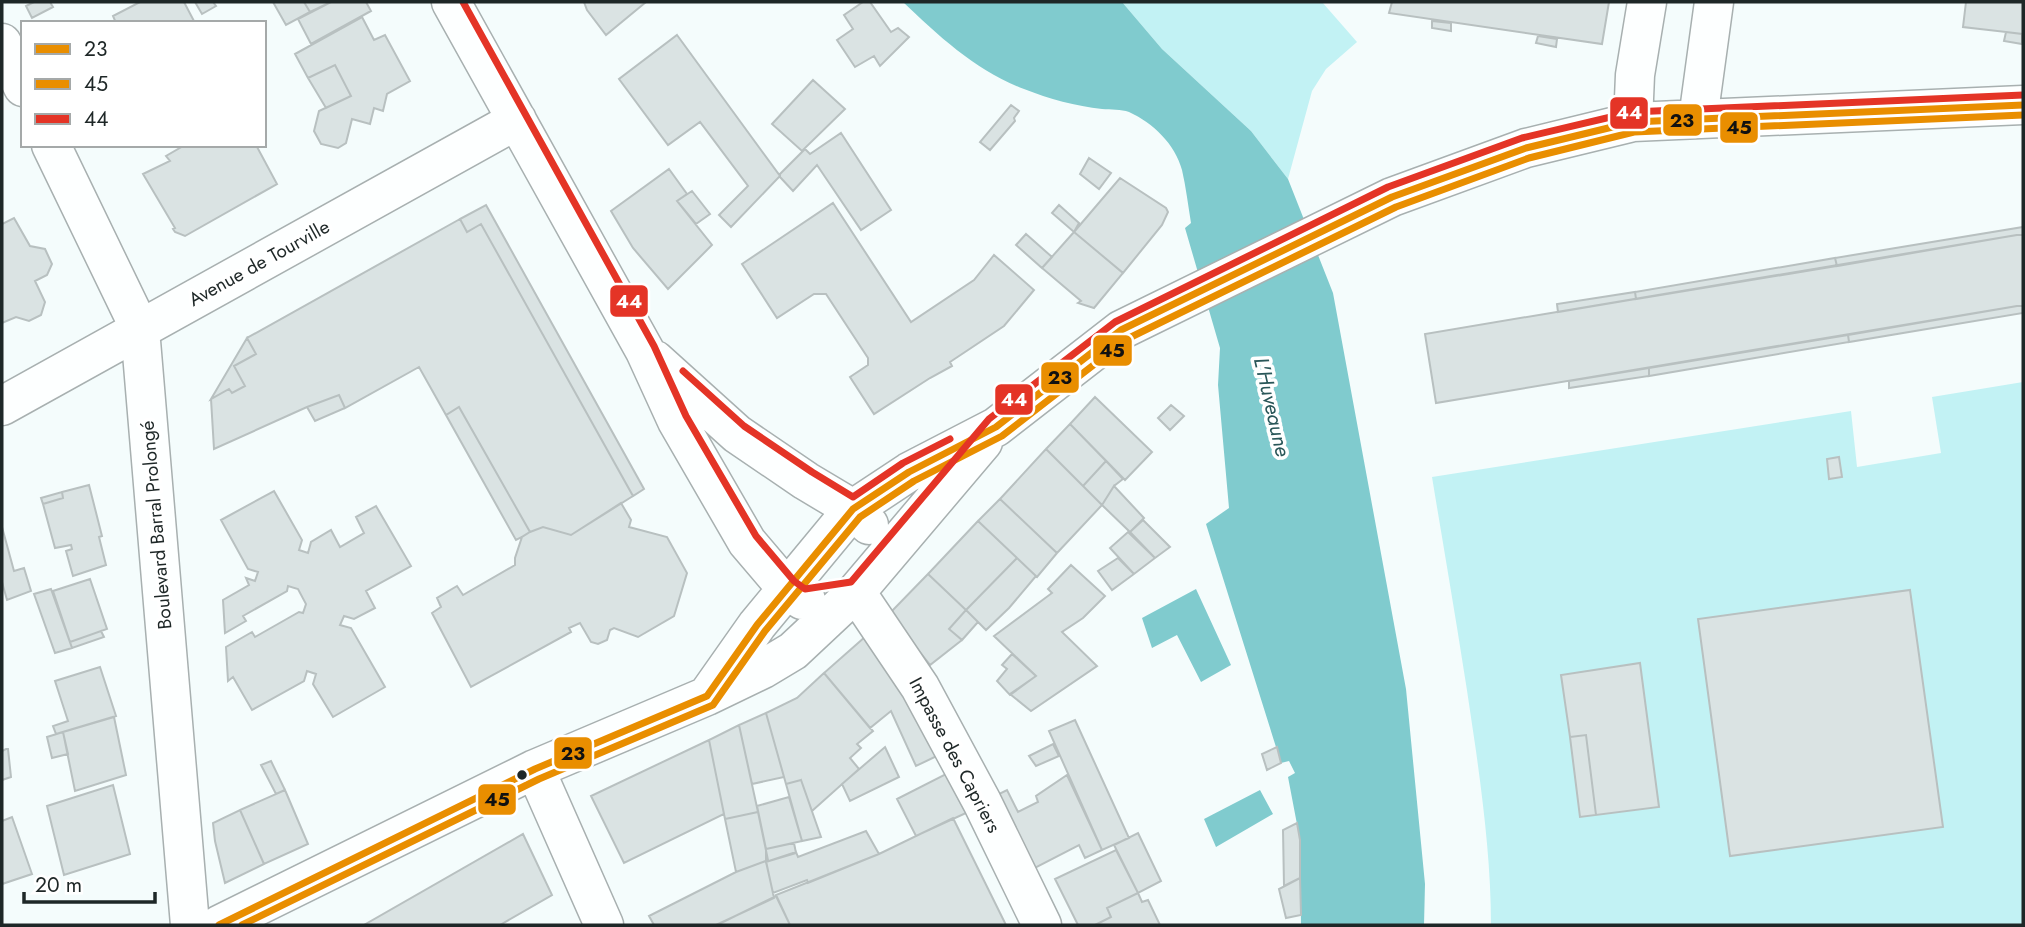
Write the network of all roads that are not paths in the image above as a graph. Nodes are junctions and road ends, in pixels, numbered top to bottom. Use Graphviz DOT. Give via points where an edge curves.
graph roads {
  1 [pos="451,2"];
  2 [pos="1647,2"];
  3 [pos="1714,2"];
  4 [pos="2,43"];
  5 [pos="21,83"];
  6 [pos="2023,105"];
  7 [pos="1698,119"];
  8 [pos="517,120"];
  9 [pos="1633,121"];
  10 [pos="52,147"];
  11 [pos="140,329"];
  12 [pos="645,351"];
  13 [pos="2,407"];
  14 [pos="996,427"];
  15 [pos="853,509"];
  16 [pos="787,589"];
  17 [pos="856,592"];
  18 [pos="708,696"];
  19 [pos="535,769"];
  20 [pos="190,925"];
  21 [pos="219,925"];
  22 [pos="604,925"];
  23 [pos="1042,925"];
  1 -- 8 [label="street"];
  2 -- 9 [label="street"];
  3 -- 7 [label="street"];
  4 -- 5 [label="street"];
  6 -- 7 [label="street"];
  7 -- 9 [label="street"];
  8 -- 11 [label="street, Avenue de Tourville"];
  8 -- 12 [label="street"];
  9 -- 14 [label="street" via="1526,148 1392,197 1121,330"];
  10 -- 11 [label="street, Boulevard Barral Prolongé"];
  11 -- 13 [label="street, Avenue de Tourville"];
  11 -- 20 [label="street, Boulevard Barral Prolongé"];
  12 -- 15 [label="street" via="737,433"];
  12 -- 16 [label="street" via="677,421 747,542"];
  14 -- 15 [label="street" via="909,472"];
  14 -- 17 [label="street"];
  15 -- 16 [label="street"];
  15 -- 17 [label="street" via="869,523 871,545"];
  16 -- 17 [label="street" via="802,600"];
  16 -- 18 [label="street"];
  17 -- 18 [label="street" via="793,651"];
  17 -- 23 [label="street, Impasse des Capriers" via="920,687"];
  18 -- 19 [label="street"];
  19 -- 21 [label="street"];
  19 -- 22 [label="street"];
}
